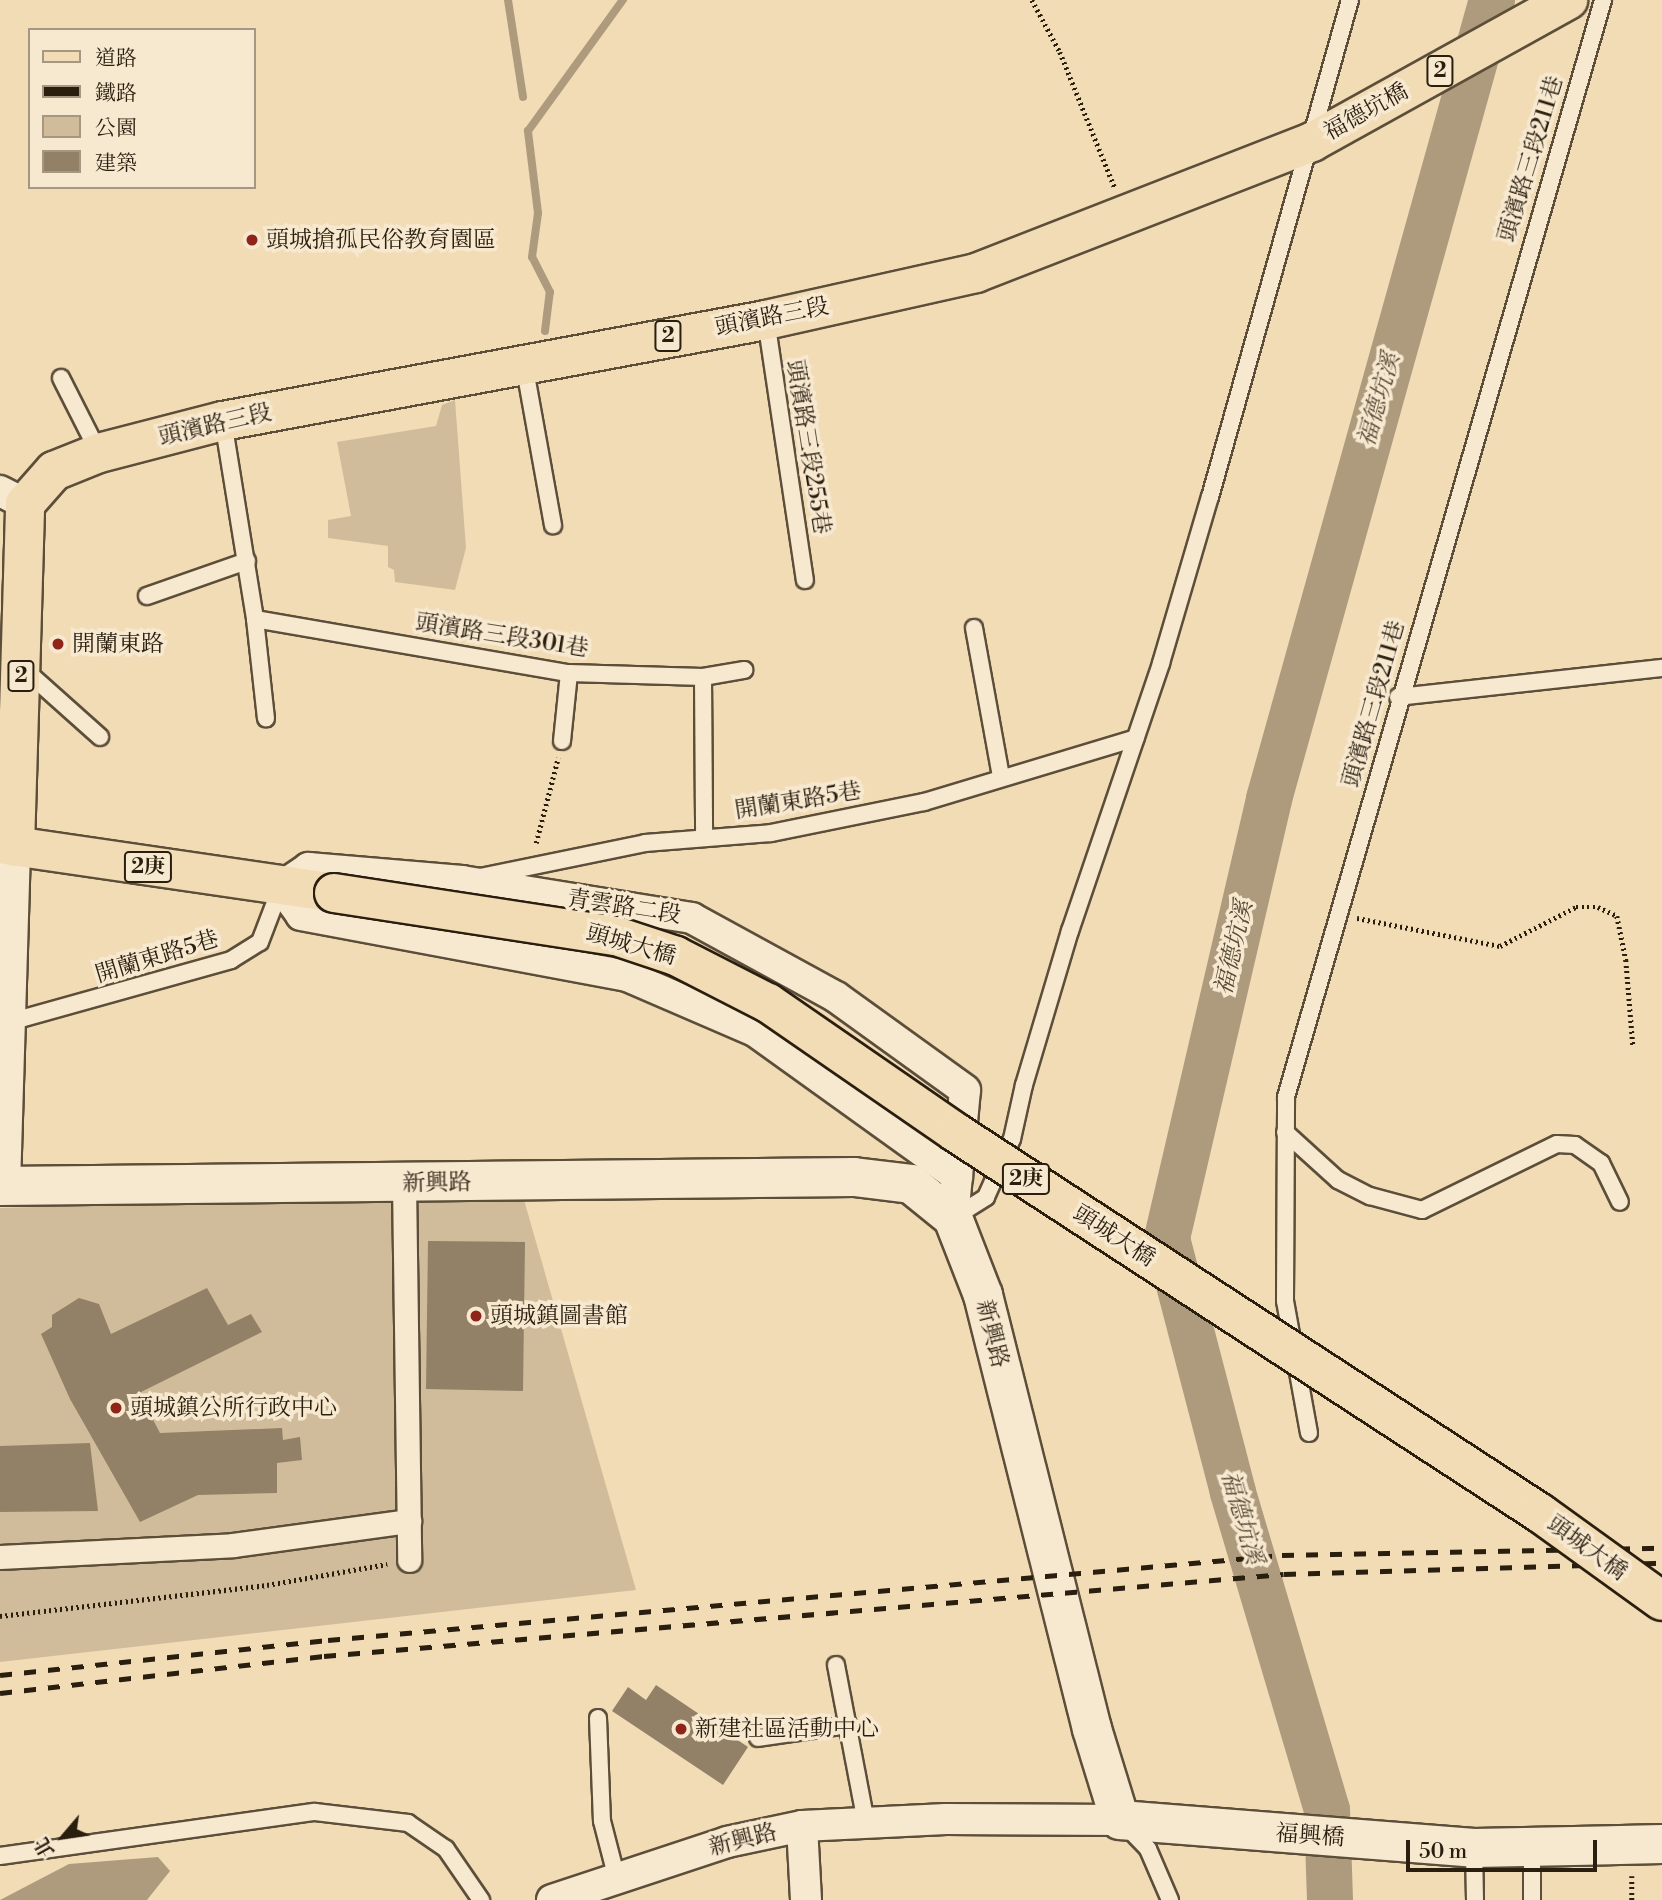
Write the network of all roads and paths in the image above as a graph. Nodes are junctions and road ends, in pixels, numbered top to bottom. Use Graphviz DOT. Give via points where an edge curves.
graph roads {
  1 [pos="1032,0"];
  2 [pos="1350,0"];
  3 [pos="1568,0"];
  4 [pos="1603,0"];
  5 [pos="1312,142"];
  6 [pos="1125,218"];
  7 [pos="766,320"];
  8 [pos="524,364"];
  9 [pos="61,378"];
  10 [pos="223,421"];
  11 [pos="99,453"];
  12 [pos="12,498"];
  13 [pos="552,525"];
  14 [pos="247,561"];
  15 [pos="805,580"];
  16 [pos="147,596"];
  17 [pos="255,619"];
  18 [pos="974,628"];
  19 [pos="21,666"];
  20 [pos="1662,667"];
  21 [pos="744,670"];
  22 [pos="569,673"];
  23 [pos="703,677"];
  24 [pos="1398,697"];
  25 [pos="266,718"];
  26 [pos="100,737"];
  27 [pos="1136,738"];
  28 [pos="562,741"];
  29 [pos="1001,777"];
  30 [pos="704,838"];
  31 [pos="7,845"];
  32 [pos="531,848"];
  33 [pos="462,881"];
  34 [pos="281,887"];
  35 [pos="1340,912"];
  36 [pos="3,1023"];
  37 [pos="1633,1045"];
  38 [pos="1285,1132"];
  39 [pos="957,1176"];
  40 [pos="404,1183"];
  41 [pos="3,1186"];
  42 [pos="1620,1202"];
  43 [pos="953,1218"];
  44 [pos="1309,1433"];
  45 [pos="409,1521"];
  46 [pos="0,1557"];
  47 [pos="409,1560"];
  48 [pos="1662,1601"];
  49 [pos="0,1616"];
  50 [pos="836,1665"];
  51 [pos="598,1718"];
  52 [pos="848,1725"];
  53 [pos="758,1738"];
  54 [pos="1120,1820"];
  55 [pos="866,1823"];
  56 [pos="802,1826"];
  57 [pos="1532,1844"];
  58 [pos="1662,1844"];
  59 [pos="1457,1846"];
  60 [pos="0,1856"];
  61 [pos="617,1879"];
  62 [pos="481,1900"];
  63 [pos="552,1900"];
  64 [pos="806,1900"];
  65 [pos="1170,1900"];
  66 [pos="1475,1900"];
  67 [pos="1532,1900"];
  1 -- 6 [label="path" via="1095,132"];
  2 -- 5 [label="lane"];
  3 -- 5 [label="main road, 福德坑橋 / 2"];
  4 -- 24 [label="lane, 頭濱路三段211巷"];
  5 -- 6 [label="main road, 頭濱路三段 / 2"];
  5 -- 27 [label="lane"];
  6 -- 7 [label="main road, 頭濱路三段 / 2" via="943,283"];
  7 -- 8 [label="main road, 頭濱路三段 / 2"];
  7 -- 15 [label="lane, 頭濱路三段255巷"];
  8 -- 10 [label="main road, 頭濱路三段 / 2"];
  8 -- 13 [label="lane"];
  9 -- 11 [label="lane"];
  10 -- 11 [label="main road, 頭濱路三段 / 2"];
  10 -- 14 [label="lane"];
  11 -- 12 [label="main road, 頭濱路三段 / 2" via="54,471"];
  12 -- 19 [label="main road, 2"];
  14 -- 16 [label="lane"];
  14 -- 17 [label="lane"];
  17 -- 22 [label="lane, 頭濱路三段301巷"];
  17 -- 25 [label="lane"];
  18 -- 29 [label="lane"];
  19 -- 26 [label="lane"];
  19 -- 31 [label="main road, 2"];
  20 -- 24 [label="lane"];
  21 -- 23 [label="lane, 頭濱路三段301巷"];
  22 -- 23 [label="lane, 頭濱路三段301巷"];
  22 -- 28 [label="lane"];
  23 -- 30 [label="lane"];
  24 -- 35 [label="lane, 頭濱路三段211巷"];
  27 -- 29 [label="lane, 開蘭東路5巷"];
  27 -- 43 [label="lane" via="1066,944 1012,1139 986,1198"];
  28 -- 32 [label="path" via="540,840"];
  29 -- 30 [label="lane, 開蘭東路5巷" via="899,807 771,833"];
  30 -- 33 [label="lane, 開蘭東路5巷" via="645,843"];
  31 -- 34 [label="main road, 2庚"];
  31 -- 36 [label="street"];
  33 -- 34 [label="street, 青雲路二段" via="309,868"];
  33 -- 39 [label="street, 青雲路二段" via="692,918 836,997 965,1090"];
  34 -- 36 [label="lane, 開蘭東路5巷" via="260,942 231,960"];
  34 -- 39 [label="street" via="300,915 627,976 653,987 755,1031"];
  34 -- 48 [label="main road, 頭城大橋 / 2庚, bridge" via="616,936 677,956 768,1003 967,1140 1540,1513"];
  35 -- 37 [label="path" via="1500,946 1576,907 1598,906 1617,916 1626,960"];
  35 -- 38 [label="lane, 頭濱路三段211巷" via="1286,1097"];
  36 -- 41 [label="street"];
  38 -- 42 [label="lane" via="1338,1180 1370,1196 1422,1210 1557,1144 1575,1144 1601,1163"];
  38 -- 44 [label="lane, 頭濱路三段211巷" via="1285,1301"];
  39 -- 43 [label="street, 青雲路二段"];
  40 -- 41 [label="street, 新興路"];
  40 -- 43 [label="street, 新興路" via="854,1177 911,1184"];
  40 -- 45 [label="street"];
  43 -- 54 [label="street, 新興路" via="983,1295 1092,1728"];
  45 -- 46 [label="street" via="233,1545"];
  45 -- 47 [label="street"];
  47 -- 49 [label="path" via="267,1585"];
  50 -- 52 [label="lane"];
  51 -- 61 [label="lane" via="602,1821"];
  52 -- 53 [label="lane"];
  52 -- 55 [label="lane"];
  54 -- 55 [label="street, 新興路"];
  54 -- 59 [label="street, 福興橋"];
  54 -- 65 [label="lane" via="1148,1849"];
  55 -- 56 [label="street, 新興路"];
  56 -- 61 [label="street, 新興路" via="727,1842"];
  56 -- 64 [label="street"];
  57 -- 58 [label="street"];
  57 -- 59 [label="street"];
  57 -- 67 [label="lane"];
  59 -- 66 [label="lane"];
  60 -- 62 [label="lane" via="315,1812 408,1823 446,1849"];
  61 -- 63 [label="street, 新興路"];
}
